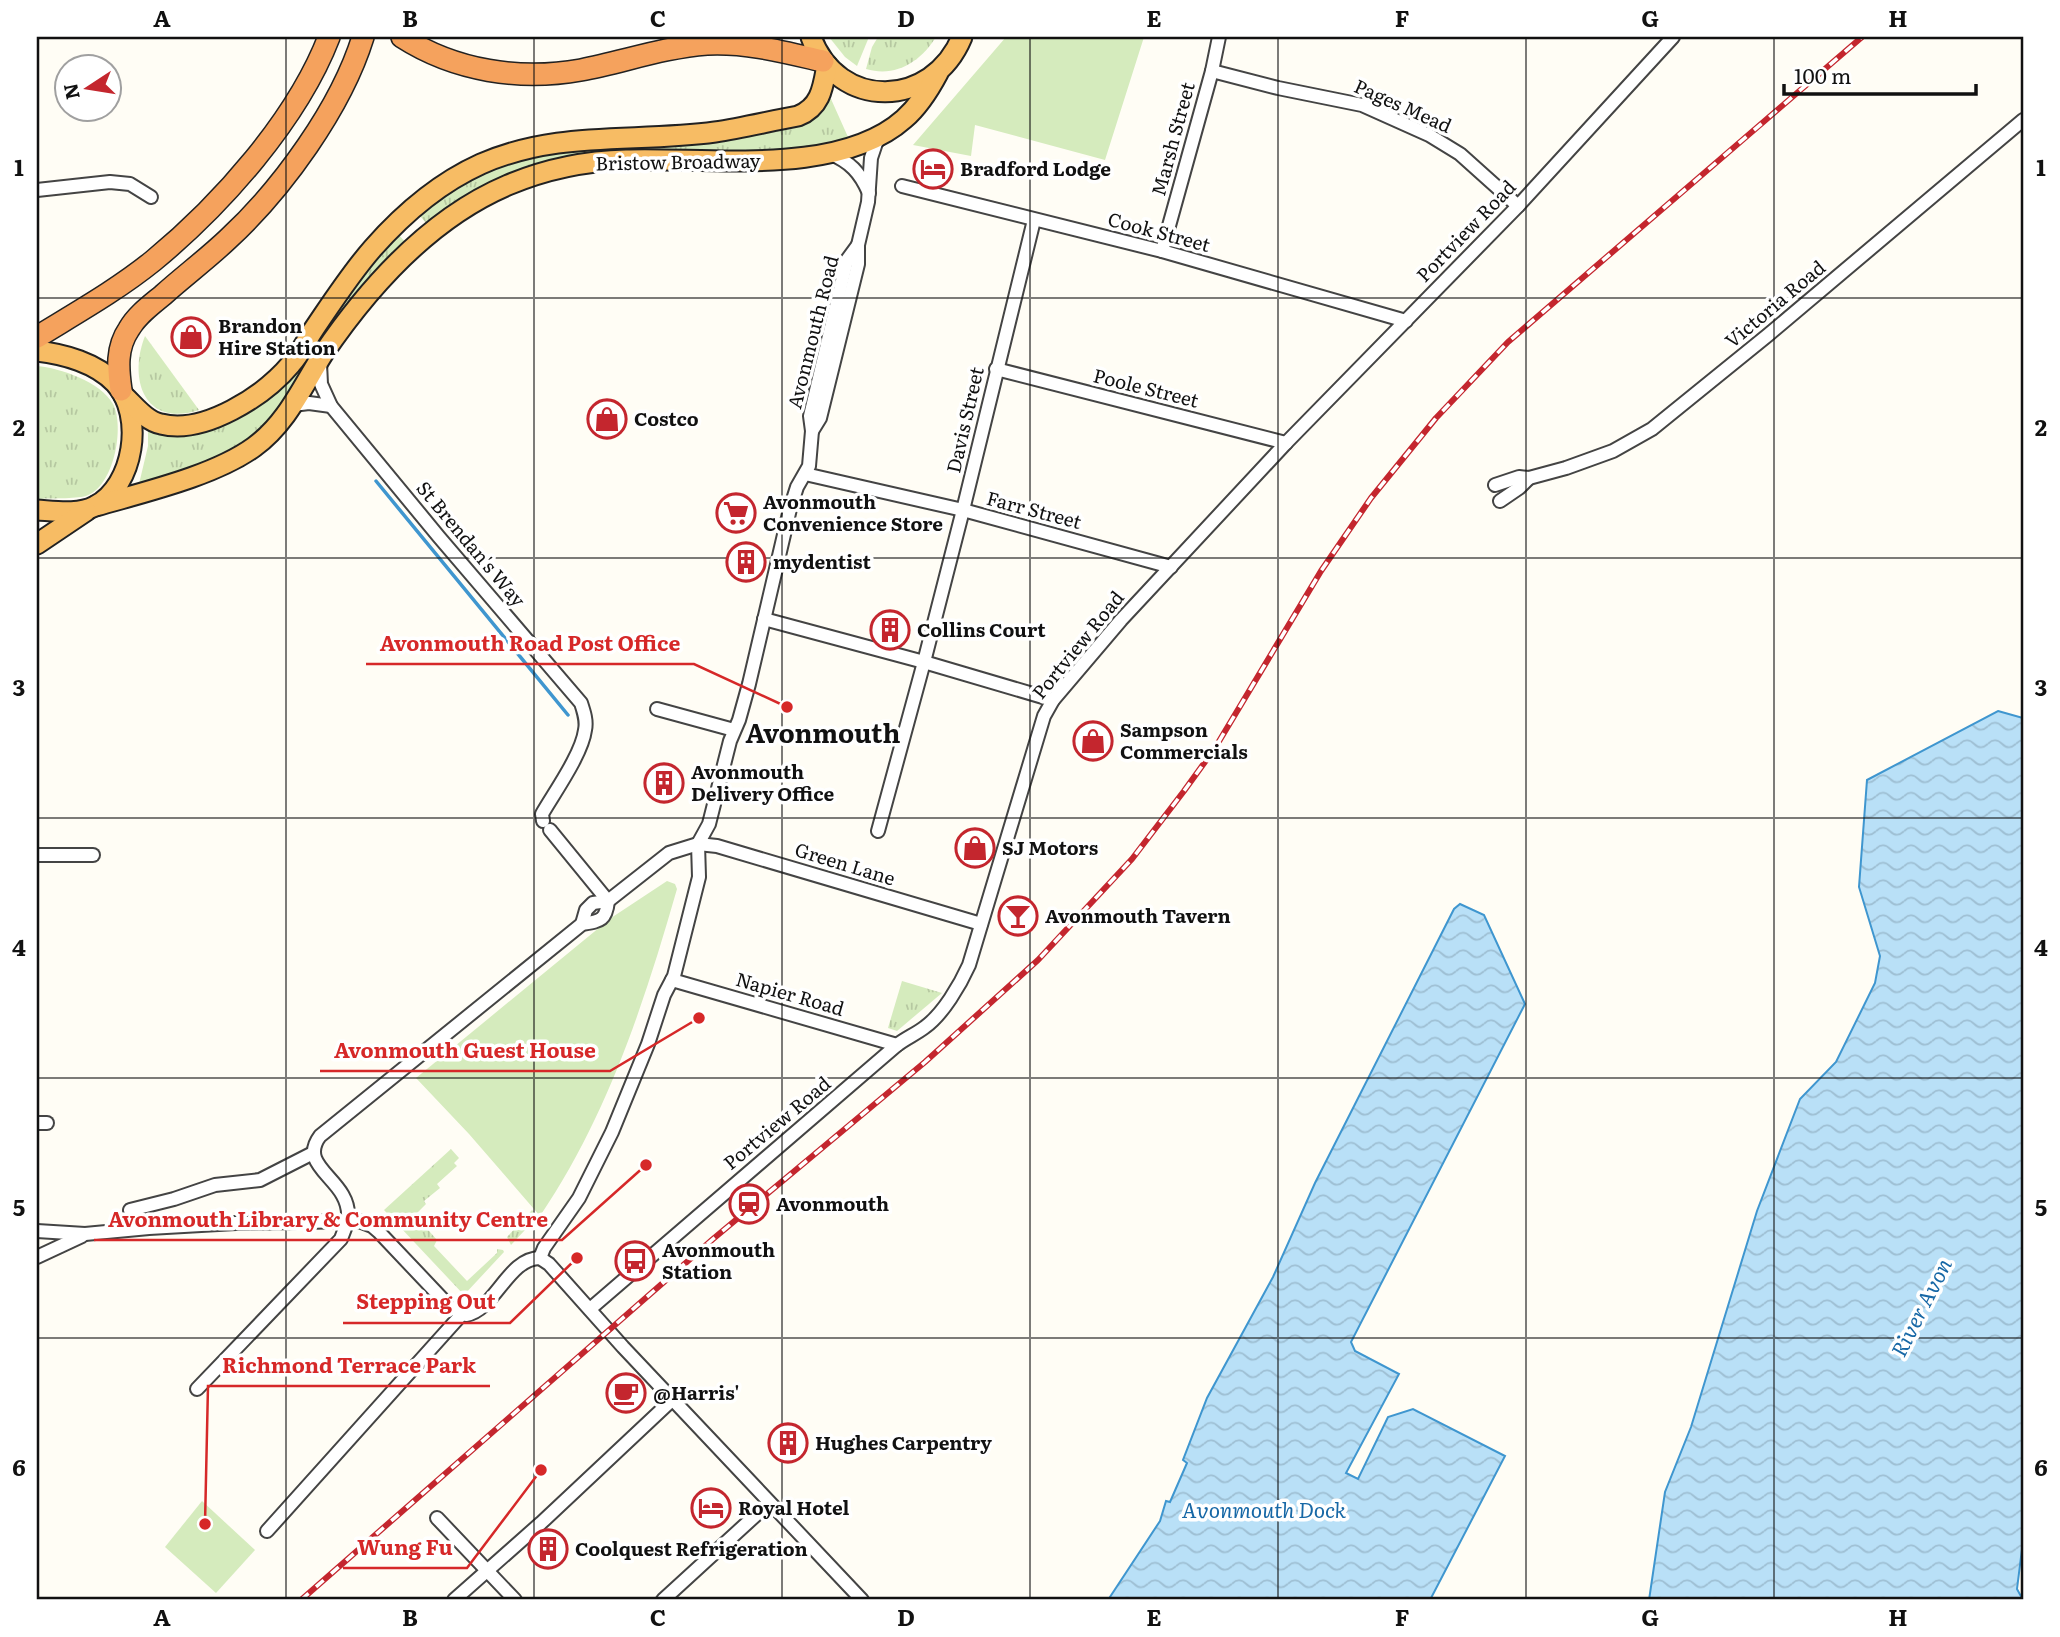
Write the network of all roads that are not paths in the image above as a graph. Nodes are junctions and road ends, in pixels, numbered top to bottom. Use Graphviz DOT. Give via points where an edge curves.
graph roads {
  1 [pos="329,37"];
  2 [pos="363,37"];
  3 [pos="402,37"];
  4 [pos="811,37"];
  5 [pos="971,37"];
  6 [pos="1219,37"];
  7 [pos="1673,37"];
  8 [pos="959,44"];
  9 [pos="825,63"];
  10 [pos="1212,71"];
  11 [pos="938,73"];
  12 [pos="2023,120"];
  13 [pos="881,136"];
  14 [pos="828,153"];
  15 [pos="902,186"];
  16 [pos="37,190"];
  17 [pos="869,193"];
  18 [pos="151,197"];
  19 [pos="1518,206"];
  20 [pos="1034,220"];
  21 [pos="1162,251"];
  22 [pos="1406,321"];
  23 [pos="37,337"];
  24 [pos="37,351"];
  25 [pos="320,359"];
  26 [pos="996,369"];
  27 [pos="123,393"];
  28 [pos="293,405"];
  29 [pos="331,406"];
  30 [pos="1286,443"];
  31 [pos="806,474"];
  32 [pos="1529,478"];
  33 [pos="1495,485"];
  34 [pos="1500,500"];
  35 [pos="93,507"];
  36 [pos="37,510"];
  37 [pos="963,510"];
  38 [pos="37,544"];
  39 [pos="1171,567"];
  40 [pos="764,619"];
  41 [pos="924,662"];
  42 [pos="1053,700"];
  43 [pos="657,709"];
  44 [pos="734,730"];
  45 [pos="878,831"];
  46 [pos="698,844"];
  47 [pos="37,855"];
  48 [pos="93,855"];
  49 [pos="608,901"];
  50 [pos="981,924"];
  51 [pos="672,980"];
  52 [pos="897,1045"];
  53 [pos="313,1153"];
  54 [pos="130,1210"];
  55 [pos="348,1221"];
  56 [pos="37,1230"];
  57 [pos="86,1234"];
  58 [pos="37,1257"];
  59 [pos="540,1258"];
  60 [pos="590,1309"];
  61 [pos="462,1314"];
  62 [pos="197,1390"];
  63 [pos="672,1399"];
  64 [pos="769,1503"];
  65 [pos="437,1518"];
  66 [pos="267,1531"];
  67 [pos="488,1571"];
  68 [pos="454,1600"];
  69 [pos="515,1600"];
  70 [pos="663,1600"];
  71 [pos="862,1600"];
  1 -- 23 [label="highway" via="301,94 257,157 220,199 152,261"];
  2 -- 27 [label="highway" via="329,111 268,197 131,326 120,351"];
  3 -- 9 [label="highway" via="433,54 509,74 580,70 705,44 750,45"];
  4 -- 9 [label="highway"];
  5 -- 8 [label="highway, Bristow Broadway"];
  6 -- 10 [label="street, Marsh Street"];
  7 -- 19 [label="street, Portview Road"];
  8 -- 11 [label="highway, Bristow Broadway"];
  9 -- 11 [label="highway" via="853,85 884,92 915,86"];
  9 -- 27 [label="highway, Bristow Broadway" via="820,96 807,113 798,116 715,132 549,143 480,164 452,179 419,203 372,249 290,365 241,406 206,421 174,426 148,419"];
  10 -- 19 [label="street, Pages Mead" via="1362,105 1460,154"];
  10 -- 21 [label="street, Marsh Street"];
  11 -- 13 [label="highway, Bristow Broadway" via="915,108"];
  12 -- 32 [label="street, Victoria Road" via="1652,429 1613,451"];
  13 -- 14 [label="highway, Bristow Broadway"];
  13 -- 17 [label="street, Avonmouth Road" via="871,159"];
  14 -- 17 [label="street" via="852,165"];
  14 -- 25 [label="highway, Bristow Broadway" via="775,160 577,164 506,186 453,216 415,246 344,323"];
  15 -- 20 [label="street, Cook Street"];
  16 -- 18 [label="street" via="110,182 130,184"];
  17 -- 31 [label="street, Avonmouth Road" via="850,300 820,418 812,431"];
  19 -- 22 [label="street, Portview Road"];
  20 -- 21 [label="street, Cook Street"];
  20 -- 26 [label="street, Davis Street"];
  21 -- 22 [label="street, Cook Street"];
  22 -- 30 [label="street, Portview Road"];
  24 -- 27 [label="highway, Bristow Broadway" via="73,358 104,374"];
  25 -- 28 [label="highway, Bristow Broadway"];
  25 -- 29 [label="street, St Brendan's Way" via="321,384"];
  26 -- 30 [label="street, Poole Street"];
  26 -- 37 [label="street, Davis Street"];
  27 -- 35 [label="highway" via="131,420 126,471 118,486"];
  28 -- 29 [label="street"];
  28 -- 35 [label="highway, Bristow Broadway" via="267,436 230,461"];
  29 -- 49 [label="street, St Brendan's Way" via="580,704 585,716 580,748 542,814"];
  30 -- 39 [label="street, Portview Road"];
  31 -- 37 [label="street, Farr Street"];
  31 -- 40 [label="street, Avonmouth Road" via="790,509"];
  32 -- 33 [label="street, Victoria Road"];
  32 -- 34 [label="street, Victoria Road"];
  35 -- 36 [label="highway"];
  35 -- 38 [label="highway"];
  37 -- 39 [label="street, Farr Street"];
  37 -- 41 [label="street, Davis Street"];
  39 -- 42 [label="street, Portview Road"];
  40 -- 41 [label="street"];
  40 -- 44 [label="street, Avonmouth Road"];
  41 -- 42 [label="street"];
  41 -- 45 [label="street, Davis Street"];
  42 -- 50 [label="street, Portview Road"];
  43 -- 44 [label="street"];
  44 -- 46 [label="street, Avonmouth Road" via="712,815"];
  46 -- 49 [label="street" via="669,853"];
  46 -- 50 [label="street, Green Lane"];
  46 -- 51 [label="street, Avonmouth Road" via="699,877"];
  47 -- 48 [label="street"];
  49 -- 53 [label="street" via="603,918 582,924 320,1136"];
  50 -- 52 [label="street, Portview Road" via="969,965 954,992 927,1026"];
  51 -- 52 [label="street, Napier Road"];
  51 -- 59 [label="street, Avonmouth Road" via="612,1132 579,1198"];
  52 -- 60 [label="street, Portview Road"];
  53 -- 54 [label="street" via="260,1180 215,1185"];
  53 -- 55 [label="street" via="342,1193"];
  55 -- 57 [label="street" via="236,1223"];
  55 -- 61 [label="street" via="359,1220 379,1232"];
  55 -- 62 [label="street" via="341,1240"];
  56 -- 57 [label="street"];
  57 -- 58 [label="street"];
  59 -- 60 [label="street"];
  59 -- 61 [label="street" via="522,1264 477,1311"];
  60 -- 63 [label="street"];
  61 -- 66 [label="street"];
  63 -- 64 [label="street"];
  63 -- 67 [label="street"];
  64 -- 70 [label="street"];
  64 -- 71 [label="street"];
  65 -- 67 [label="street"];
  67 -- 68 [label="street"];
  67 -- 69 [label="street"];
}
